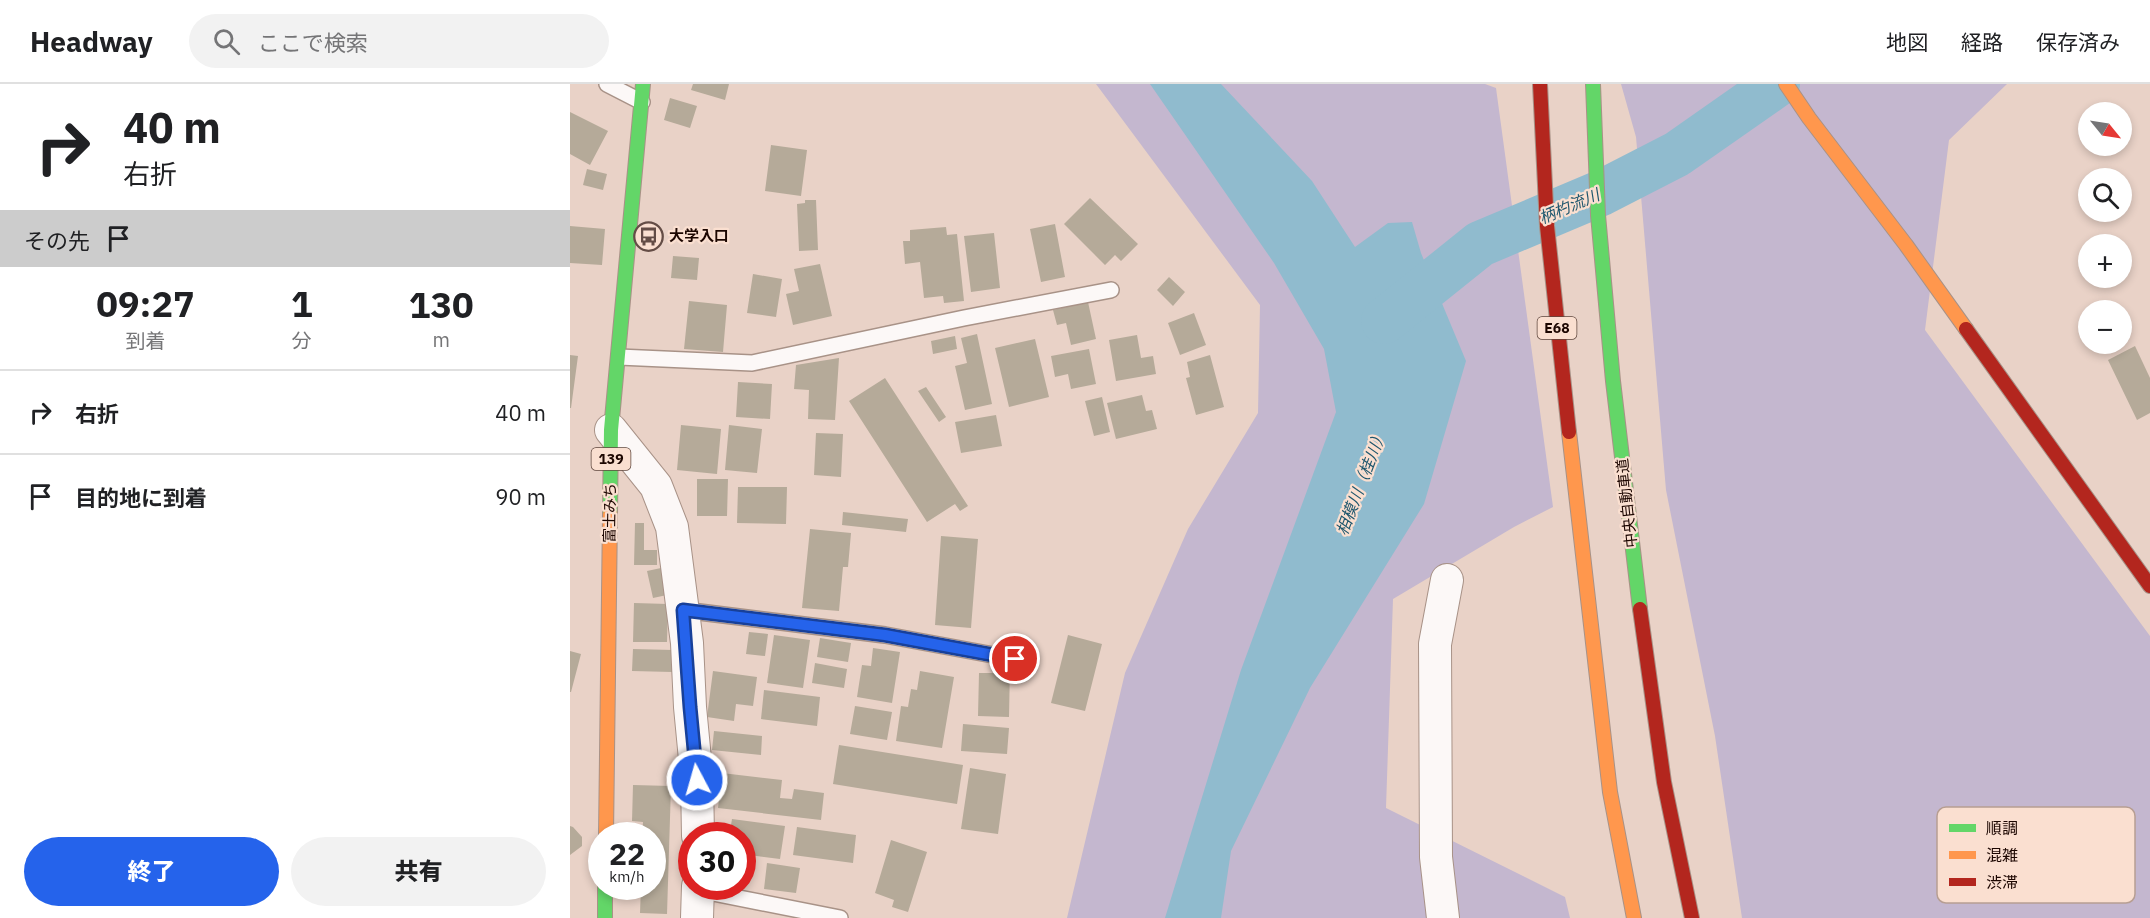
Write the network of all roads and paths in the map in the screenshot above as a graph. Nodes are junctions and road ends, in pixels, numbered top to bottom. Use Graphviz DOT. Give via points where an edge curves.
graph roads {
  1 [pos="607,84"];
  2 [pos="643,84"];
  3 [pos="1540,84"];
  4 [pos="1593,84"];
  5 [pos="1786,84"];
  6 [pos="642,102"];
  7 [pos="1111,290"];
  8 [pos="619,357"];
  9 [pos="611,430"];
  10 [pos="1447,580"];
  11 [pos="2150,586"];
  12 [pos="683,610"];
  13 [pos="1015,659"];
  14 [pos="606,822"];
  15 [pos="698,822"];
  16 [pos="605,900"];
  17 [pos="712,900"];
  18 [pos="605,918"];
  19 [pos="840,918"];
  20 [pos="1443,918"];
  21 [pos="1634,918"];
  22 [pos="1692,918"];
  1 -- 6 [label="lane"];
  2 -- 6 [label="main road, 富士みち / 139"];
  3 -- 21 [label="main road, E68" via="1547,226 1583,570 1610,792"];
  4 -- 22 [label="main road, 中央自動車道" via="1598,215 1633,560 1664,782"];
  5 -- 11 [label="main road"];
  6 -- 8 [label="main road, 富士みち / 139"];
  7 -- 8 [label="lane" via="752,363"];
  8 -- 9 [label="main road, 富士みち / 139"];
  9 -- 12 [label="street" via="656,486 672,527"];
  9 -- 14 [label="main road, 富士みち / 139"];
  10 -- 20 [label="street" via="1435,644 1436,857"];
  12 -- 13 [label="lane" via="885,635"];
  12 -- 15 [label="street"];
  16 -- 18 [label="main road"];
  17 -- 19 [label="lane"];
}
